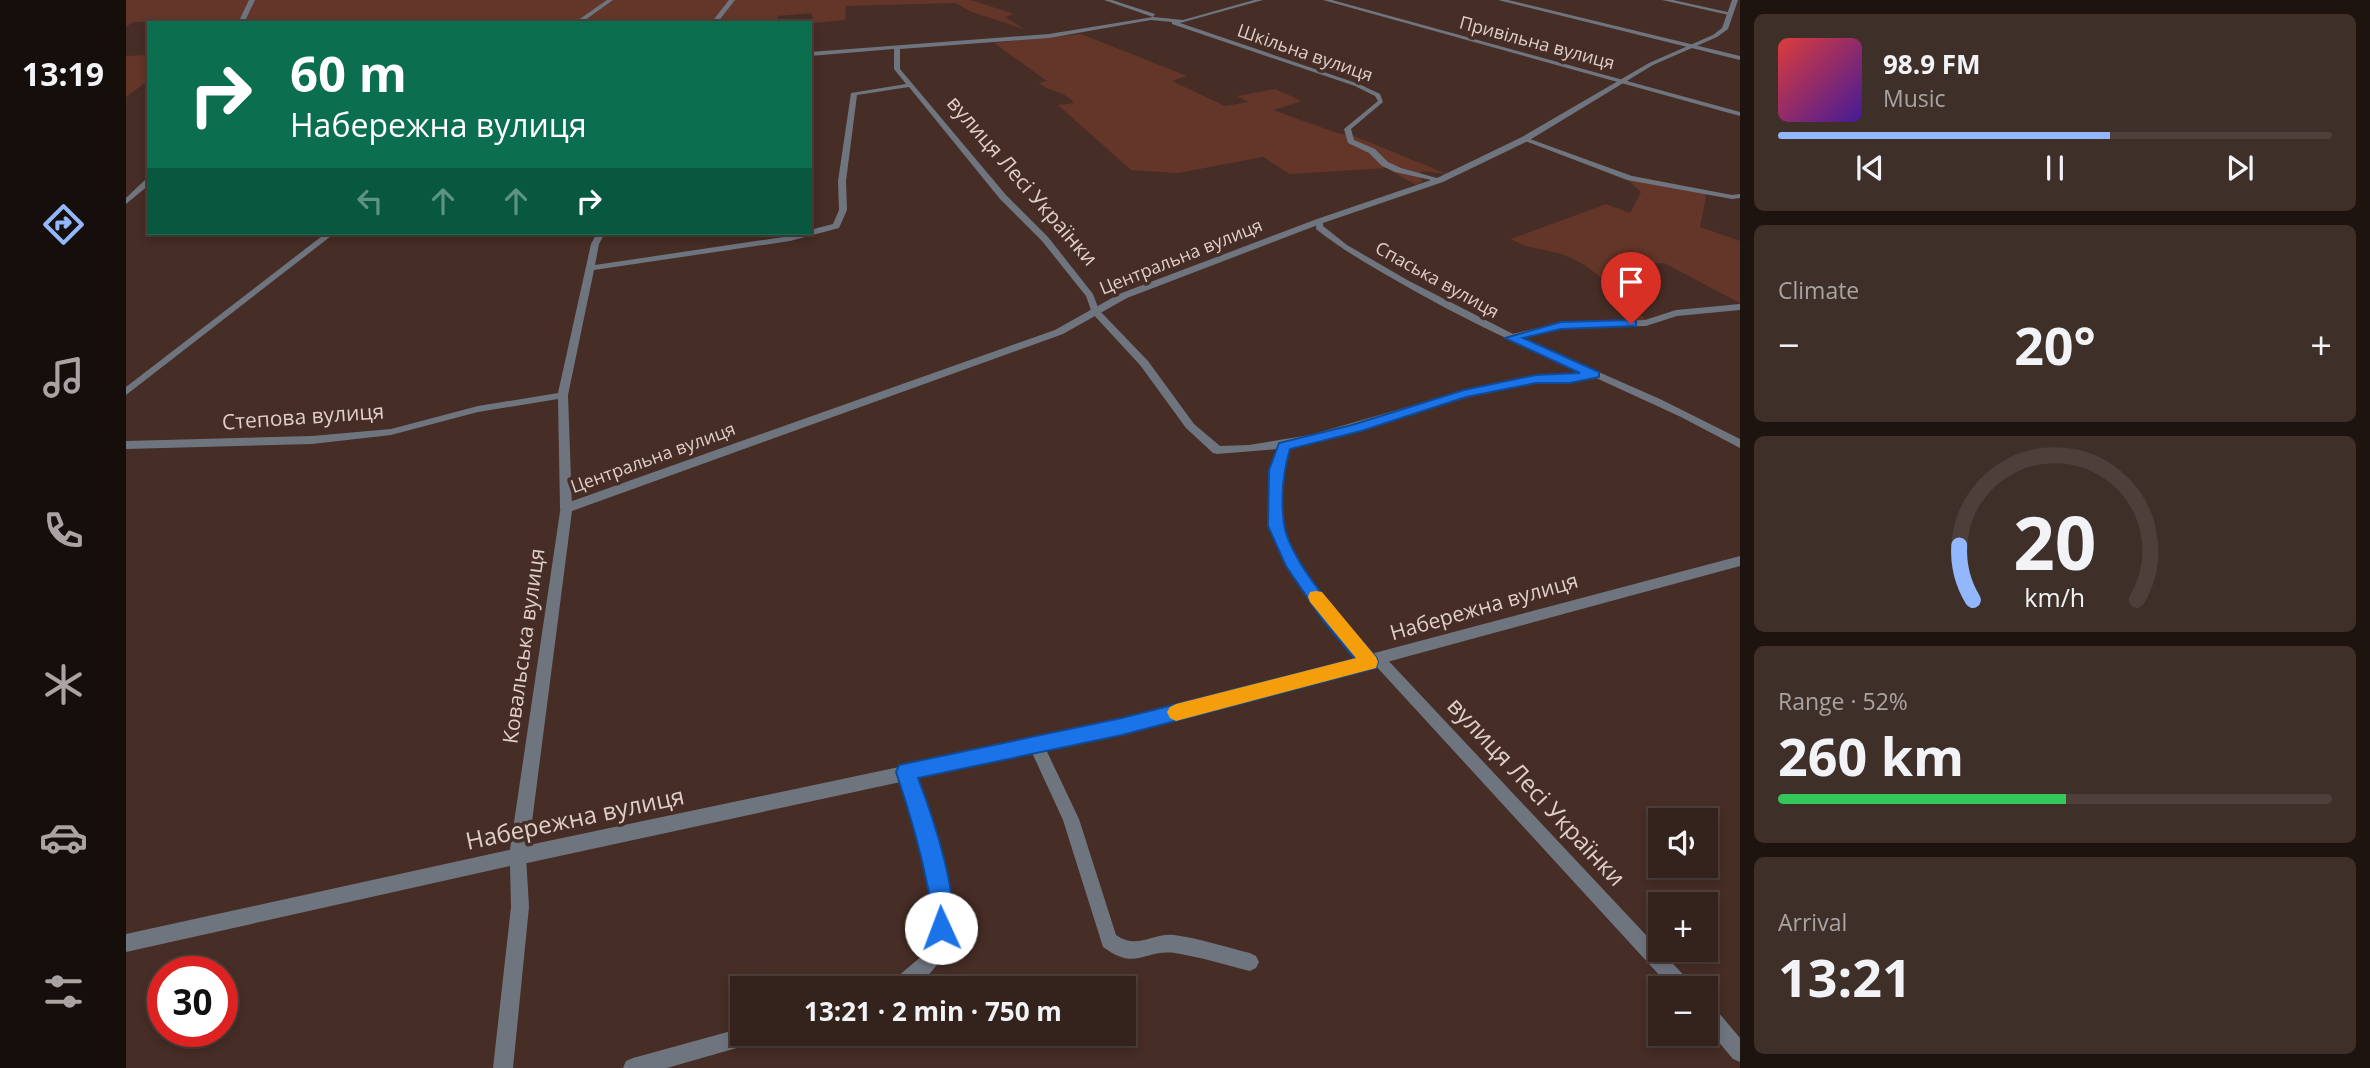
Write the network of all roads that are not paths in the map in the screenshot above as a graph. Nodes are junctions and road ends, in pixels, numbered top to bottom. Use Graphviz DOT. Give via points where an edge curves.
graph roads {
  1 [pos="252,0"];
  2 [pos="610,0"];
  3 [pos="732,0"];
  4 [pos="1107,0"];
  5 [pos="1260,0"];
  6 [pos="1326,0"];
  7 [pos="1500,0"];
  8 [pos="1665,0"];
  9 [pos="1735,0"];
  10 [pos="1733,17"];
  11 [pos="1167,20"];
  12 [pos="242,21"];
  13 [pos="580,21"];
  14 [pos="716,21"];
  15 [pos="1688,47"];
  16 [pos="897,49"];
  17 [pos="812,54"];
  18 [pos="1740,58"];
  19 [pos="1622,80"];
  20 [pos="910,85"];
  21 [pos="1740,114"];
  22 [pos="1525,139"];
  23 [pos="1440,180"];
  24 [pos="147,183"];
  25 [pos="1740,196"];
  26 [pos="126,202"];
  27 [pos="1320,221"];
  28 [pos="812,232"];
  29 [pos="328,235"];
  30 [pos="600,235"];
  31 [pos="802,235"];
  32 [pos="590,268"];
  33 [pos="1740,307"];
  34 [pos="1095,311"];
  35 [pos="1511,338"];
  36 [pos="1594,374"];
  37 [pos="126,391"];
  38 [pos="563,395"];
  39 [pos="1740,444"];
  40 [pos="126,445"];
  41 [pos="1284,446"];
  42 [pos="566,508"];
  43 [pos="1740,561"];
  44 [pos="1374,661"];
  45 [pos="1036,744"];
  46 [pos="906,772"];
  47 [pos="519,856"];
  48 [pos="126,943"];
  49 [pos="1250,962"];
  50 [pos="912,976"];
  51 [pos="1673,976"];
  52 [pos="1718,1027"];
  53 [pos="730,1041"];
  54 [pos="1740,1052"];
  55 [pos="503,1068"];
  56 [pos="633,1068"];
  1 -- 12 [label="street"];
  2 -- 13 [label="street"];
  3 -- 14 [label="street"];
  4 -- 11 [label="street, Шкільна вулиця"];
  5 -- 11 [label="street" via="1183,22"];
  6 -- 19 [label="street, Привільна вулиця"];
  7 -- 15 [label="street"];
  8 -- 10 [label="street"];
  9 -- 10 [label="street, Центральна вулиця"];
  10 -- 15 [label="street, Центральна вулиця" via="1715,36"];
  11 -- 16 [label="street" via="1151,18 1049,36"];
  11 -- 23 [label="street, Шкільна вулиця" via="1378,95 1381,101 1347,129 1351,141 1398,170"];
  15 -- 18 [label="street"];
  15 -- 19 [label="street, Центральна вулиця"];
  16 -- 17 [label="street"];
  16 -- 20 [label="street, вулиця Лесі Українки" via="897,69"];
  19 -- 21 [label="street, Привільна вулиця"];
  19 -- 22 [label="street, Центральна вулиця"];
  20 -- 28 [label="street" via="854,93 842,181 843,210 836,226"];
  20 -- 34 [label="street, вулиця Лесі Українки" via="1045,239 1090,296"];
  22 -- 23 [label="street, Центральна вулиця"];
  22 -- 25 [label="street" via="1630,178"];
  23 -- 27 [label="street, Центральна вулиця"];
  24 -- 26 [label="street"];
  27 -- 34 [label="street, Центральна вулиця" via="1194,267"];
  27 -- 35 [label="street, Спаська вулиця" via="1324,233 1344,247"];
  29 -- 37 [label="street"];
  30 -- 32 [label="street, Ковальська вулиця"];
  31 -- 32 [label="street"];
  32 -- 38 [label="street, Ковальська вулиця"];
  33 -- 35 [label="street" via="1675,313 1646,323 1561,325"];
  34 -- 41 [label="street, вулиця Лесі Українки" via="1144,363 1190,426 1217,450"];
  34 -- 42 [label="street, Центральна вулиця" via="1059,332"];
  35 -- 36 [label="street, Спаська вулиця"];
  36 -- 39 [label="street, Спаська вулиця" via="1649,396"];
  36 -- 41 [label="street" via="1536,379 1464,394"];
  38 -- 40 [label="street, Степова вулиця" via="478,409 391,432 312,440"];
  38 -- 42 [label="street, Ковальська вулиця"];
  41 -- 44 [label="street, вулиця Лесі Українки" via="1276,470 1276,526 1292,562 1328,614"];
  42 -- 47 [label="street, Ковальська вулиця"];
  43 -- 44 [label="street, Набережна вулиця"];
  44 -- 45 [label="street, Набережна вулиця" via="1122,727"];
  44 -- 51 [label="street, вулиця Лесі Українки"];
  45 -- 46 [label="street, Набережна вулиця"];
  45 -- 49 [label="street" via="1071,819 1109,941 1124,951 1138,953 1162,943 1174,944"];
  46 -- 47 [label="street, Набережна вулиця"];
  46 -- 50 [label="street" via="920,810 942,914 940,942"];
  47 -- 48 [label="street, Набережна вулиця"];
  47 -- 55 [label="street, Ковальська вулиця" via="520,907"];
  52 -- 54 [label="street"];
  53 -- 56 [label="street"];
}
